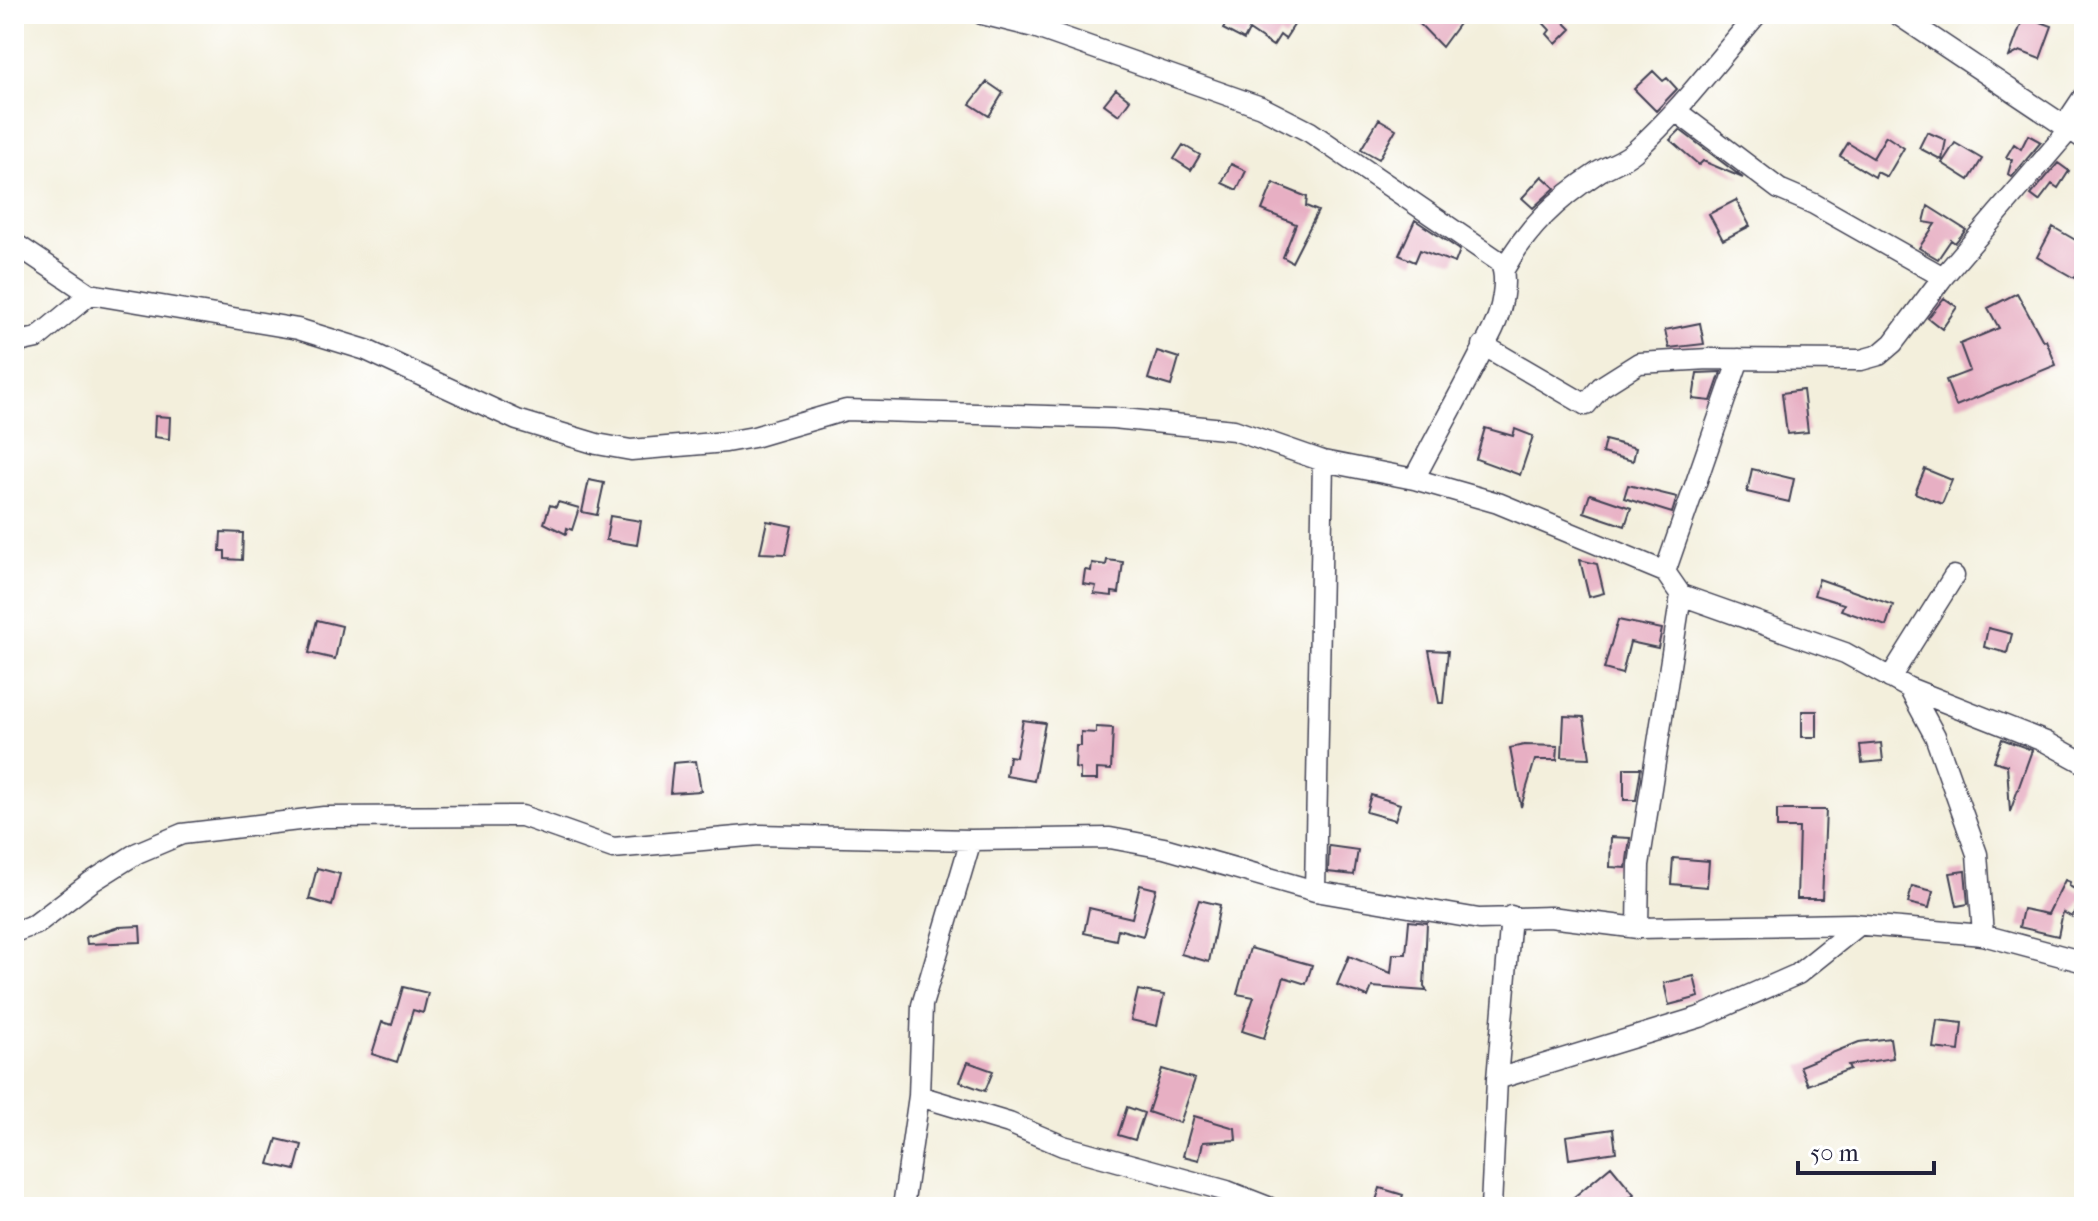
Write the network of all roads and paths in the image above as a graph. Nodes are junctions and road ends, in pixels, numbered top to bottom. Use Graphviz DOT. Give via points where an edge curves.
graph roads {
  1 [pos="982,14"];
  2 [pos="1757,14"];
  3 [pos="1897,14"];
  4 [pos="2084,96"];
  5 [pos="1676,111"];
  6 [pos="2073,131"];
  7 [pos="14,243"];
  8 [pos="1504,269"];
  9 [pos="1943,277"];
  10 [pos="90,294"];
  11 [pos="14,343"];
  12 [pos="1483,345"];
  13 [pos="1739,359"];
  14 [pos="1323,461"];
  15 [pos="1414,479"];
  16 [pos="1665,572"];
  17 [pos="1954,576"];
  18 [pos="1681,595"];
  19 [pos="1890,678"];
  20 [pos="1909,688"];
  21 [pos="2084,763"];
  22 [pos="971,840"];
  23 [pos="1315,891"];
  24 [pos="1511,916"];
  25 [pos="1859,925"];
  26 [pos="1638,928"];
  27 [pos="14,932"];
  28 [pos="1983,935"];
  29 [pos="2084,962"];
  30 [pos="1497,1079"];
  31 [pos="919,1096"];
  32 [pos="903,1207"];
  33 [pos="1268,1207"];
  34 [pos="1491,1207"];
  1 -- 8 [label="street" via="1034,27 1261,107 1310,132 1495,257"];
  2 -- 5 [label="street"];
  3 -- 6 [label="street"];
  4 -- 6 [label="street"];
  5 -- 8 [label="street" via="1620,163 1599,171 1546,210"];
  5 -- 9 [label="street" via="1779,189"];
  6 -- 9 [label="street"];
  7 -- 10 [label="street"];
  8 -- 12 [label="street" via="1499,310"];
  9 -- 13 [label="street" via="1879,355 1861,360"];
  10 -- 11 [label="street" via="37,338"];
  10 -- 14 [label="street" via="298,329 366,350 517,420 631,450 754,437 846,410 1113,418 1234,430"];
  12 -- 13 [label="street" via="1586,405 1601,387 1639,363"];
  12 -- 15 [label="street"];
  13 -- 16 [label="street"];
  14 -- 15 [label="street"];
  14 -- 23 [label="street"];
  15 -- 16 [label="street" via="1498,503"];
  16 -- 18 [label="street"];
  17 -- 19 [label="street"];
  18 -- 19 [label="street" via="1845,653"];
  18 -- 26 [label="street" via="1639,865"];
  19 -- 20 [label="street"];
  20 -- 21 [label="street" via="2046,742"];
  20 -- 28 [label="street" via="1935,736 1977,854"];
  22 -- 23 [label="street" via="1110,838"];
  22 -- 27 [label="street" via="759,835 613,848 522,816 324,817 182,834 137,853 36,924"];
  22 -- 31 [label="street" via="922,1005"];
  23 -- 24 [label="street" via="1479,919"];
  24 -- 26 [label="street"];
  24 -- 30 [label="street"];
  25 -- 26 [label="street"];
  25 -- 28 [label="street"];
  25 -- 30 [label="street" via="1798,974 1700,1017"];
  28 -- 29 [label="street"];
  30 -- 34 [label="street"];
  31 -- 32 [label="street"];
  31 -- 33 [label="street" via="1063,1146"];
}
